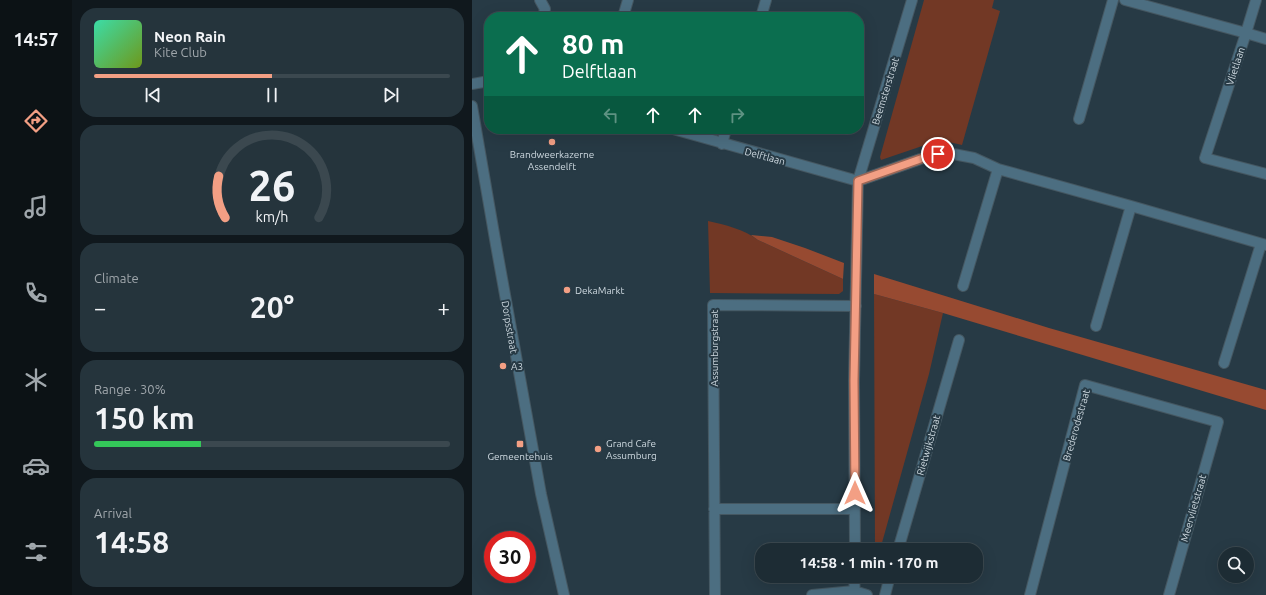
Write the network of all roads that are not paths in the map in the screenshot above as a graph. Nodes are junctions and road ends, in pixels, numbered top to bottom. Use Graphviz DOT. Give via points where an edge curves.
graph roads {
  1 [pos="540,0"];
  2 [pos="628,0"];
  3 [pos="766,0"];
  4 [pos="912,0"];
  5 [pos="1113,0"];
  6 [pos="1125,0"];
  7 [pos="1256,0"];
  8 [pos="544,12"];
  9 [pos="624,12"];
  10 [pos="762,12"];
  11 [pos="1246,33"];
  12 [pos="1266,39"];
  13 [pos="484,81"];
  14 [pos="472,84"];
  15 [pos="472,106"];
  16 [pos="1079,119"];
  17 [pos="689,134"];
  18 [pos="725,134"];
  19 [pos="722,144"];
  20 [pos="998,169"];
  21 [pos="1266,174"];
  22 [pos="858,181"];
  23 [pos="1131,206"];
  24 [pos="1263,244"];
  25 [pos="963,286"];
  26 [pos="856,306"];
  27 [pos="1096,326"];
  28 [pos="959,340"];
  29 [pos="1224,363"];
  30 [pos="1218,422"];
  31 [pos="714,509"];
  32 [pos="855,509"];
  33 [pos="855,543"];
  34 [pos="900,543"];
  35 [pos="854,583"];
  36 [pos="888,583"];
  37 [pos="855,593"];
  38 [pos="564,595"];
  39 [pos="715,595"];
  40 [pos="812,595"];
  41 [pos="867,595"];
  42 [pos="885,595"];
  43 [pos="1030,595"];
  44 [pos="1169,595"];
  1 -- 8 [label="street"];
  2 -- 9 [label="street"];
  3 -- 10 [label="street"];
  4 -- 22 [label="street, Beemsterstraat"];
  5 -- 16 [label="street"];
  6 -- 11 [label="street, Vlietlaan"];
  7 -- 11 [label="street"];
  11 -- 12 [label="street"];
  11 -- 21 [label="street, Vlietlaan" via="1205,158"];
  13 -- 14 [label="street"];
  15 -- 38 [label="street, Dorpsstraat" via="541,494"];
  17 -- 19 [label="street, Delftlaan"];
  18 -- 19 [label="street"];
  19 -- 22 [label="street, Delftlaan"];
  20 -- 22 [label="street" via="974,158 948,153 929,156"];
  20 -- 23 [label="street"];
  20 -- 25 [label="street"];
  22 -- 26 [label="street"];
  23 -- 24 [label="street"];
  23 -- 27 [label="street"];
  24 -- 29 [label="street"];
  26 -- 31 [label="street, Assumburgstraat" via="713,305"];
  26 -- 32 [label="street"];
  28 -- 34 [label="street, Rietwijkstraat"];
  30 -- 43 [label="street, Brederodestraat" via="1085,385"];
  30 -- 44 [label="street, Meervlietstraat"];
  31 -- 32 [label="street"];
  31 -- 39 [label="street, Assumburgstraat"];
  32 -- 33 [label="street"];
  35 -- 37 [label="street"];
  36 -- 42 [label="street"];
  37 -- 40 [label="street"];
  37 -- 41 [label="street"];
}
